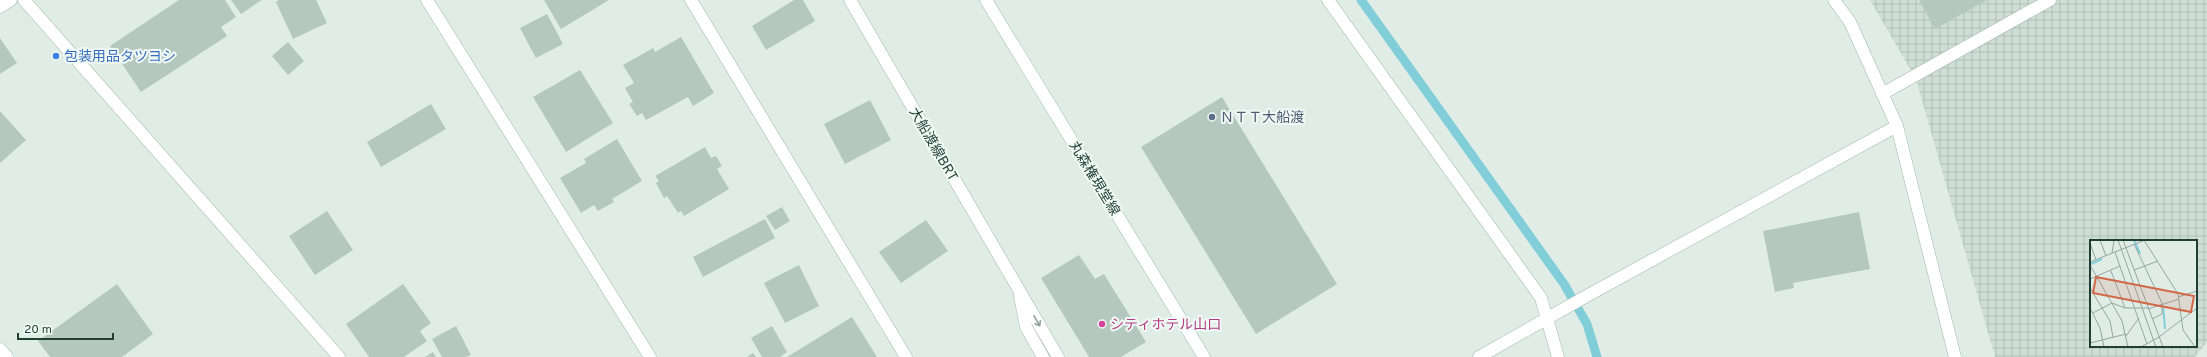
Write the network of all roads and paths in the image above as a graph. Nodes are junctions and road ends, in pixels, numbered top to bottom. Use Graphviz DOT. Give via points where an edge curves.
graph roads {
  1 [pos="10,0"];
  2 [pos="24,0"];
  3 [pos="427,0"];
  4 [pos="691,0"];
  5 [pos="850,0"];
  6 [pos="986,0"];
  7 [pos="1328,0"];
  8 [pos="1834,0"];
  9 [pos="2050,0"];
  10 [pos="0,7"];
  11 [pos="1882,94"];
  12 [pos="1897,126"];
  13 [pos="1018,287"];
  14 [pos="1547,319"];
  15 [pos="0,349"];
  16 [pos="8,357"];
  17 [pos="339,357"];
  18 [pos="650,357"];
  19 [pos="906,357"];
  20 [pos="1043,357"];
  21 [pos="1058,357"];
  22 [pos="1204,357"];
  23 [pos="1479,357"];
  24 [pos="1558,357"];
  25 [pos="1955,357"];
  1 -- 10 [label="street"];
  2 -- 17 [label="street"];
  3 -- 18 [label="street"];
  4 -- 19 [label="street"];
  5 -- 13 [label="street, 大船渡線BRT"];
  6 -- 22 [label="street, 丸森権現堂線"];
  7 -- 14 [label="street" via="1541,298"];
  8 -- 11 [label="street" via="1850,22"];
  9 -- 11 [label="street"];
  11 -- 12 [label="street"];
  12 -- 14 [label="street"];
  12 -- 25 [label="street"];
  13 -- 20 [label="street, 大船渡線BRT" via="1026,327"];
  13 -- 21 [label="street, 大船渡線BRT, one-way"];
  14 -- 23 [label="street"];
  14 -- 24 [label="street"];
  15 -- 16 [label="street"];
}
